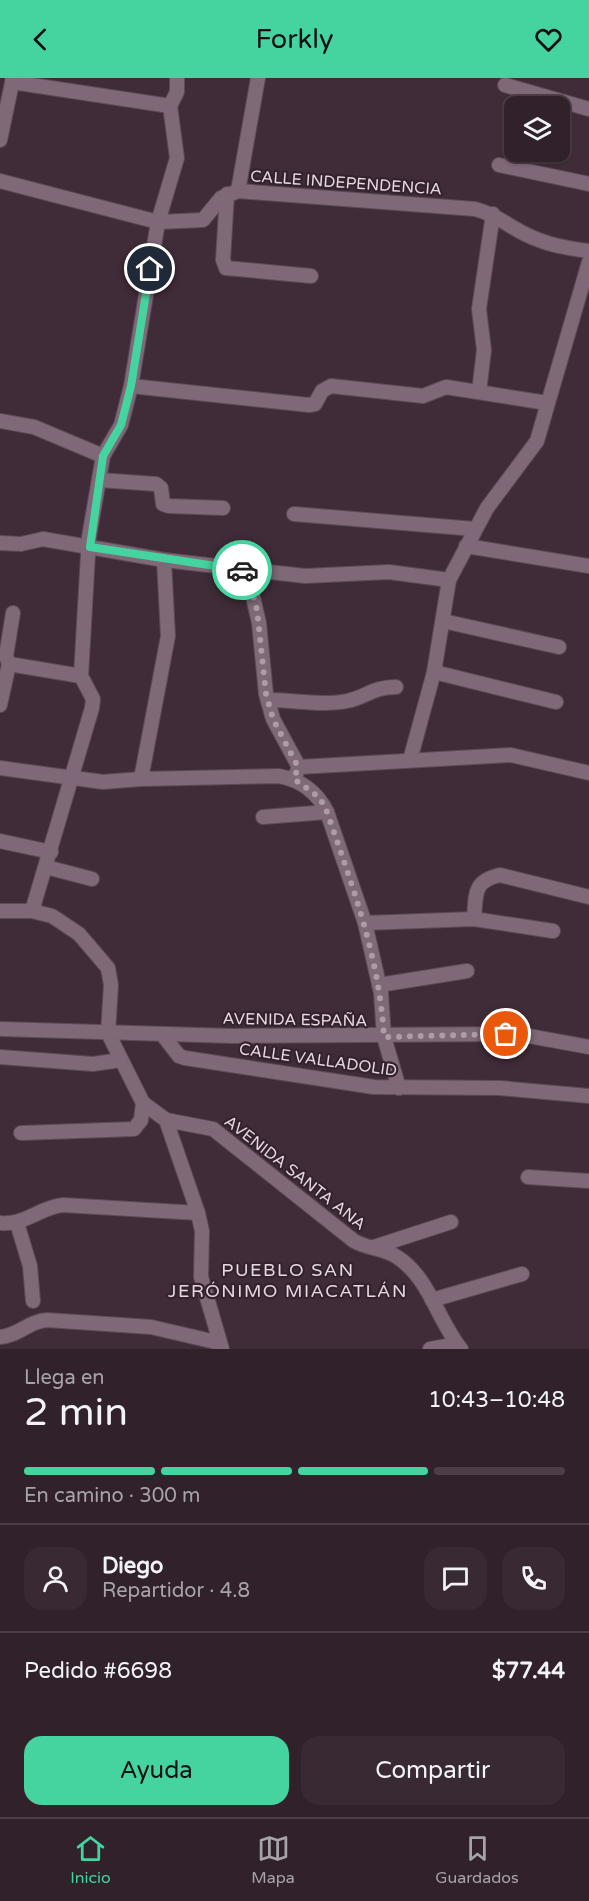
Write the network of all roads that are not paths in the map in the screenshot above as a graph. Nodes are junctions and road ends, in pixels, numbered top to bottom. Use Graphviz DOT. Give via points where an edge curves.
graph roads {
  1 [pos="177,78"];
  2 [pos="258,78"];
  3 [pos="13,80"];
  4 [pos="505,86"];
  5 [pos="170,106"];
  6 [pos="589,109"];
  7 [pos="0,140"];
  8 [pos="499,165"];
  9 [pos="0,181"];
  10 [pos="589,184"];
  11 [pos="232,193"];
  12 [pos="493,214"];
  13 [pos="158,222"];
  14 [pos="589,251"];
  15 [pos="589,262"];
  16 [pos="311,276"];
  17 [pos="131,386"];
  18 [pos="479,392"];
  19 [pos="547,403"];
  20 [pos="0,422"];
  21 [pos="103,456"];
  22 [pos="99,480"];
  23 [pos="224,508"];
  24 [pos="294,514"];
  25 [pos="475,529"];
  26 [pos="0,543"];
  27 [pos="466,546"];
  28 [pos="90,547"];
  29 [pos="164,560"];
  30 [pos="589,566"];
  31 [pos="247,571"];
  32 [pos="448,580"];
  33 [pos="13,613"];
  34 [pos="443,621"];
  35 [pos="558,647"];
  36 [pos="9,664"];
  37 [pos="434,672"];
  38 [pos="81,676"];
  39 [pos="396,687"];
  40 [pos="268,700"];
  41 [pos="556,702"];
  42 [pos="0,705"];
  43 [pos="410,760"];
  44 [pos="0,768"];
  45 [pos="296,773"];
  46 [pos="589,773"];
  47 [pos="71,778"];
  48 [pos="141,779"];
  49 [pos="327,812"];
  50 [pos="263,817"];
  51 [pos="0,842"];
  52 [pos="51,852"];
  53 [pos="46,867"];
  54 [pos="92,879"];
  55 [pos="589,897"];
  56 [pos="0,911"];
  57 [pos="32,911"];
  58 [pos="474,919"];
  59 [pos="365,923"];
  60 [pos="554,931"];
  61 [pos="467,971"];
  62 [pos="380,985"];
  63 [pos="0,1029"];
  64 [pos="108,1033"];
  65 [pos="162,1034"];
  66 [pos="384,1037"];
  67 [pos="589,1047"];
  68 [pos="0,1058"];
  69 [pos="121,1060"];
  70 [pos="399,1088"];
  71 [pos="589,1096"];
  72 [pos="142,1102"];
  73 [pos="166,1120"];
  74 [pos="21,1133"];
  75 [pos="528,1177"];
  76 [pos="589,1181"];
  77 [pos="198,1213"];
  78 [pos="451,1222"];
  79 [pos="0,1223"];
  80 [pos="17,1223"];
  81 [pos="372,1247"];
  82 [pos="522,1274"];
  83 [pos="432,1300"];
  84 [pos="33,1301"];
  85 [pos="0,1336"];
  86 [pos="221,1346"];
  87 [pos="459,1346"];
  88 [pos="430,1349"];
  1 -- 5 [label="street" via="177,92"];
  2 -- 11 [label="street"];
  3 -- 5 [label="street"];
  3 -- 7 [label="street"];
  4 -- 6 [label="street"];
  5 -- 13 [label="street" via="177,158"];
  8 -- 10 [label="street"];
  9 -- 13 [label="street, CALLE INDEPENDENCIA"];
  11 -- 12 [label="street, CALLE INDEPENDENCIA" via="460,208"];
  11 -- 13 [label="street, CALLE INDEPENDENCIA" via="203,220"];
  11 -- 16 [label="street" via="223,260 226,267"];
  12 -- 14 [label="street, CALLE INDEPENDENCIA" via="548,244"];
  12 -- 18 [label="street" via="479,309 484,350"];
  13 -- 17 [label="street"];
  15 -- 19 [label="street"];
  17 -- 18 [label="street" via="309,405 315,404 322,391 331,386 423,396 446,387"];
  17 -- 21 [label="street" via="121,425"];
  18 -- 19 [label="street"];
  19 -- 25 [label="street" via="531,452 509,477"];
  20 -- 21 [label="street" via="34,427"];
  21 -- 22 [label="street"];
  22 -- 23 [label="street" via="156,483 161,488 163,504 169,506"];
  22 -- 28 [label="street"];
  24 -- 25 [label="street"];
  25 -- 27 [label="street"];
  26 -- 28 [label="street" via="44,539"];
  27 -- 30 [label="street"];
  27 -- 32 [label="street"];
  28 -- 29 [label="street"];
  28 -- 38 [label="street"];
  29 -- 31 [label="street"];
  29 -- 48 [label="street" via="168,636"];
  31 -- 32 [label="street" via="320,577 389,572"];
  31 -- 40 [label="street" via="255,598"];
  32 -- 34 [label="street"];
  33 -- 36 [label="street" via="6,656"];
  34 -- 35 [label="street"];
  34 -- 37 [label="street"];
  36 -- 38 [label="street"];
  36 -- 42 [label="street"];
  37 -- 41 [label="street"];
  37 -- 43 [label="street"];
  38 -- 47 [label="street" via="93,699"];
  39 -- 40 [label="street" via="380,687 338,702"];
  40 -- 45 [label="street"];
  43 -- 45 [label="street"];
  43 -- 46 [label="street" via="511,754"];
  44 -- 47 [label="street"];
  45 -- 48 [label="street"];
  45 -- 49 [label="street" via="320,798"];
  47 -- 48 [label="street" via="103,782"];
  47 -- 52 [label="street"];
  49 -- 50 [label="street"];
  49 -- 59 [label="street"];
  51 -- 52 [label="street"];
  52 -- 53 [label="street"];
  53 -- 54 [label="street"];
  53 -- 57 [label="street"];
  55 -- 58 [label="street" via="500,875 486,878 479,885"];
  56 -- 57 [label="street"];
  57 -- 64 [label="street" via="52,916 72,929 105,963 111,985"];
  58 -- 59 [label="street"];
  58 -- 60 [label="street"];
  59 -- 62 [label="street"];
  61 -- 62 [label="street"];
  62 -- 66 [label="street"];
  63 -- 64 [label="street, AVENIDA ESPAÑA"];
  64 -- 65 [label="street, AVENIDA ESPAÑA"];
  64 -- 69 [label="street"];
  65 -- 66 [label="street, AVENIDA ESPAÑA"];
  65 -- 70 [label="street, CALLE VALLADOLID" via="185,1058"];
  66 -- 67 [label="street, AVENIDA ESPAÑA" via="518,1034"];
  66 -- 70 [label="street"];
  68 -- 69 [label="street" via="93,1064"];
  69 -- 72 [label="street"];
  70 -- 71 [label="street, CALLE VALLADOLID" via="500,1088"];
  72 -- 73 [label="street"];
  72 -- 74 [label="street" via="141,1120 134,1129"];
  73 -- 77 [label="street"];
  73 -- 81 [label="street, AVENIDA SANTA ANA" via="213,1129 339,1230"];
  75 -- 76 [label="street"];
  77 -- 80 [label="street" via="63,1205"];
  77 -- 86 [label="street" via="202,1231 201,1277"];
  78 -- 81 [label="street"];
  79 -- 80 [label="street"];
  80 -- 84 [label="street" via="30,1266"];
  81 -- 83 [label="street, AVENIDA SANTA ANA" via="405,1262"];
  82 -- 83 [label="street"];
  83 -- 87 [label="street, AVENIDA SANTA ANA"];
  85 -- 86 [label="street" via="11,1336 36,1320 47,1320 151,1327"];
  87 -- 88 [label="street"];
}
